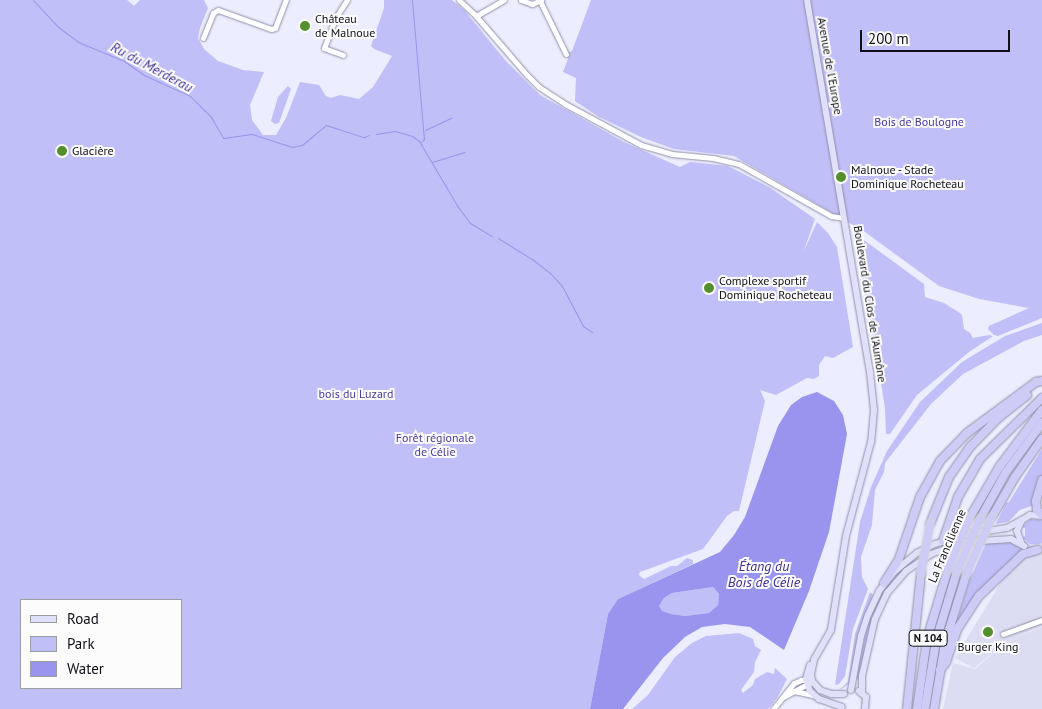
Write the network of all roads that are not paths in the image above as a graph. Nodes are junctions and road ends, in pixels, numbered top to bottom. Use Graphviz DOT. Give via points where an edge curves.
graph roads {
  1 [pos="286,0"];
  2 [pos="347,0"];
  3 [pos="459,0"];
  4 [pos="504,0"];
  5 [pos="521,0"];
  6 [pos="541,0"];
  7 [pos="807,0"];
  8 [pos="476,16"];
  9 [pos="203,38"];
  10 [pos="566,54"];
  11 [pos="343,55"];
  12 [pos="844,218"];
  13 [pos="1042,382"];
  14 [pos="1042,398"];
  15 [pos="1042,410"];
  16 [pos="1042,423"];
  17 [pos="1042,439"];
  18 [pos="1042,480"];
  19 [pos="1042,515"];
  20 [pos="1022,520"];
  21 [pos="943,541"];
  22 [pos="1024,546"];
  23 [pos="1039,549"];
  24 [pos="953,570"];
  25 [pos="884,583"];
  26 [pos="1042,620"];
  27 [pos="1004,634"];
  28 [pos="940,670"];
  29 [pos="808,681"];
  30 [pos="851,690"];
  31 [pos="794,691"];
  32 [pos="862,692"];
  33 [pos="844,694"];
  34 [pos="815,696"];
  35 [pos="783,697"];
  36 [pos="842,708"];
  37 [pos="773,709"];
  38 [pos="866,709"];
  39 [pos="907,709"];
  40 [pos="917,709"];
  41 [pos="925,709"];
  42 [pos="934,709"];
  1 -- 9 [label="street" via="275,28 218,10 213,13"];
  2 -- 11 [label="street" via="336,17 324,48"];
  3 -- 8 [label="street, Boulevard du Clos de l'Aumône"];
  4 -- 8 [label="street"];
  5 -- 6 [label="street" via="532,4"];
  6 -- 10 [label="street"];
  7 -- 12 [label="main road, Avenue de l'Europe"];
  8 -- 12 [label="street, Boulevard du Clos de l'Aumône" via="539,87 619,134 641,145 672,154 739,164 831,216"];
  12 -- 29 [label="main road, Boulevard du Clos de l'Aumône" via="874,410 871,442 846,536 831,630 807,670"];
  13 -- 25 [label="highway" via="1036,382 967,433 940,461 920,497 898,558"];
  13 -- 39 [label="highway, bridge" via="998,418 971,446 949,477 930,524 920,573"];
  14 -- 21 [label="highway" via="980,459 958,497"];
  15 -- 24 [label="highway, La Francilienne / N 104, bridge" via="1000,466 970,520"];
  16 -- 24 [label="highway, La Francilienne / N 104, bridge" via="1006,472"];
  17 -- 28 [label="highway, bridge" via="992,517 967,572 950,623"];
  18 -- 19 [label="highway" via="1036,501 1037,510"];
  19 -- 20 [label="main road" via="1030,515"];
  20 -- 21 [label="main road" via="1006,528"];
  20 -- 22 [label="main road" via="1017,534"];
  21 -- 25 [label="main road" via="912,557"];
  22 -- 23 [label="main road"];
  22 -- 32 [label="main road" via="1010,539 965,542 931,554 906,571 887,593 875,619"];
  23 -- 28 [label="highway" via="1026,552 1017,559 975,602 958,628"];
  24 -- 40 [label="highway, La Francilienne / N 104" via="927,640"];
  24 -- 41 [label="highway, La Francilienne / N 104" via="936,641"];
  25 -- 30 [label="main road" via="864,626"];
  26 -- 27 [label="street"];
  28 -- 42 [label="highway"];
  29 -- 31 [label="street"];
  29 -- 33 [label="main road" via="825,693"];
  29 -- 34 [label="main road"];
  29 -- 35 [label="street" via="794,683"];
  30 -- 32 [label="main road"];
  30 -- 33 [label="main road"];
  31 -- 34 [label="street"];
  31 -- 35 [label="street"];
  32 -- 38 [label="main road" via="867,700"];
  33 -- 36 [label="main road"];
  34 -- 36 [label="main road"];
  35 -- 37 [label="street"];
}
